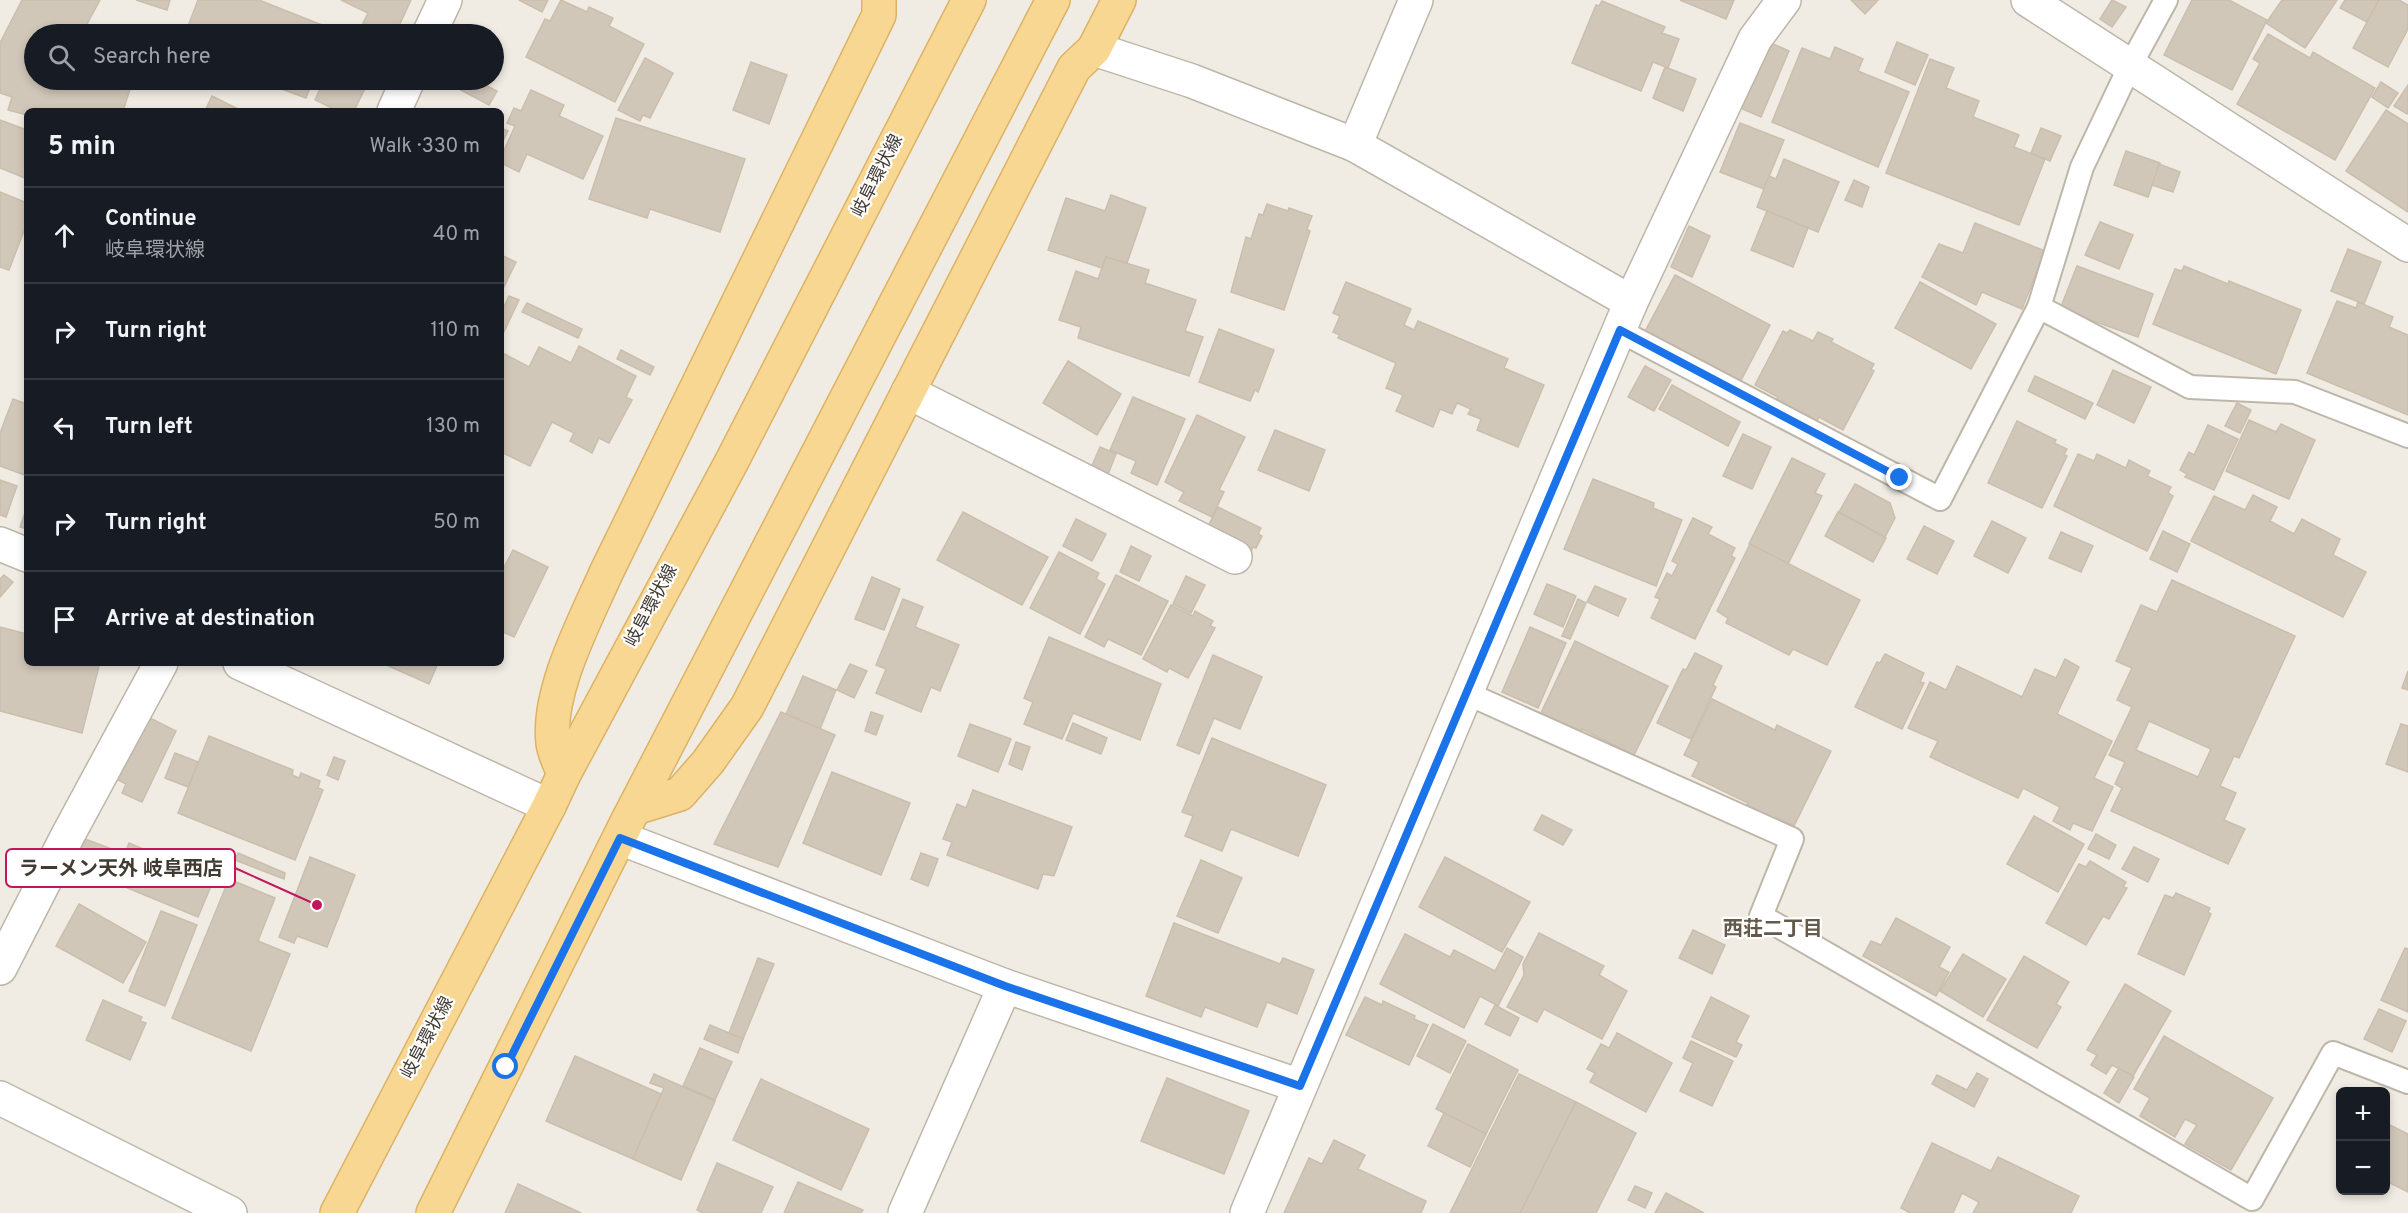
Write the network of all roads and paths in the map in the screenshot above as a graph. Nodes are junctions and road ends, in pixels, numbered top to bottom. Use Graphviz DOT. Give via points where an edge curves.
graph roads {
  1 [pos="445,0"];
  2 [pos="879,0"];
  3 [pos="969,0"];
  4 [pos="1053,0"];
  5 [pos="1119,0"];
  6 [pos="1416,0"];
  7 [pos="1784,0"];
  8 [pos="2028,0"];
  9 [pos="2166,0"];
  10 [pos="434,24"];
  11 [pos="1094,49"];
  12 [pos="2130,66"];
  13 [pos="403,90"];
  14 [pos="395,108"];
  15 [pos="1355,145"];
  16 [pos="2408,245"];
  17 [pos="2039,308"];
  18 [pos="1625,316"];
  19 [pos="908,392"];
  20 [pos="2408,436"];
  21 [pos="0,544"];
  22 [pos="24,554"];
  23 [pos="1235,557"];
  24 [pos="158,666"];
  25 [pos="246,666"];
  26 [pos="1466,693"];
  27 [pos="564,774"];
  28 [pos="549,806"];
  29 [pos="635,808"];
  30 [pos="620,838"];
  31 [pos="0,968"];
  32 [pos="1005,986"];
  33 [pos="2408,1082"];
  34 [pos="1300,1086"];
  35 [pos="0,1098"];
  36 [pos="230,1213"];
  37 [pos="337,1213"];
  38 [pos="433,1213"];
  39 [pos="906,1213"];
  40 [pos="1246,1213"];
  1 -- 10 [label="street"];
  2 -- 27 [label="main road" via="879,15 606,573 570,655 553,709 553,745"];
  3 -- 27 [label="main road, 岐阜環状線" via="732,461"];
  4 -- 29 [label="main road"];
  5 -- 11 [label="main road"];
  6 -- 15 [label="street"];
  7 -- 18 [label="street" via="1755,39"];
  8 -- 12 [label="street"];
  9 -- 12 [label="lane"];
  11 -- 15 [label="street" via="1192,81"];
  11 -- 19 [label="main road" via="1074,68"];
  12 -- 16 [label="street"];
  12 -- 17 [label="lane" via="2082,167"];
  13 -- 14 [label="street"];
  15 -- 18 [label="street"];
  17 -- 18 [label="lane" via="1940,499"];
  17 -- 20 [label="lane" via="2190,387 2295,392"];
  18 -- 26 [label="street"];
  19 -- 23 [label="street"];
  19 -- 29 [label="main road" via="747,707 681,794"];
  21 -- 22 [label="street"];
  24 -- 31 [label="street"];
  25 -- 28 [label="street"];
  26 -- 33 [label="lane" via="1792,839 1761,916 2252,1199 2333,1053"];
  26 -- 34 [label="street"];
  27 -- 28 [label="main road, 岐阜環状線"];
  28 -- 37 [label="main road, 岐阜環状線"];
  29 -- 30 [label="main road"];
  30 -- 32 [label="street"];
  30 -- 38 [label="main road"];
  32 -- 34 [label="street"];
  32 -- 39 [label="street"];
  34 -- 40 [label="street"];
  35 -- 36 [label="street"];
}
